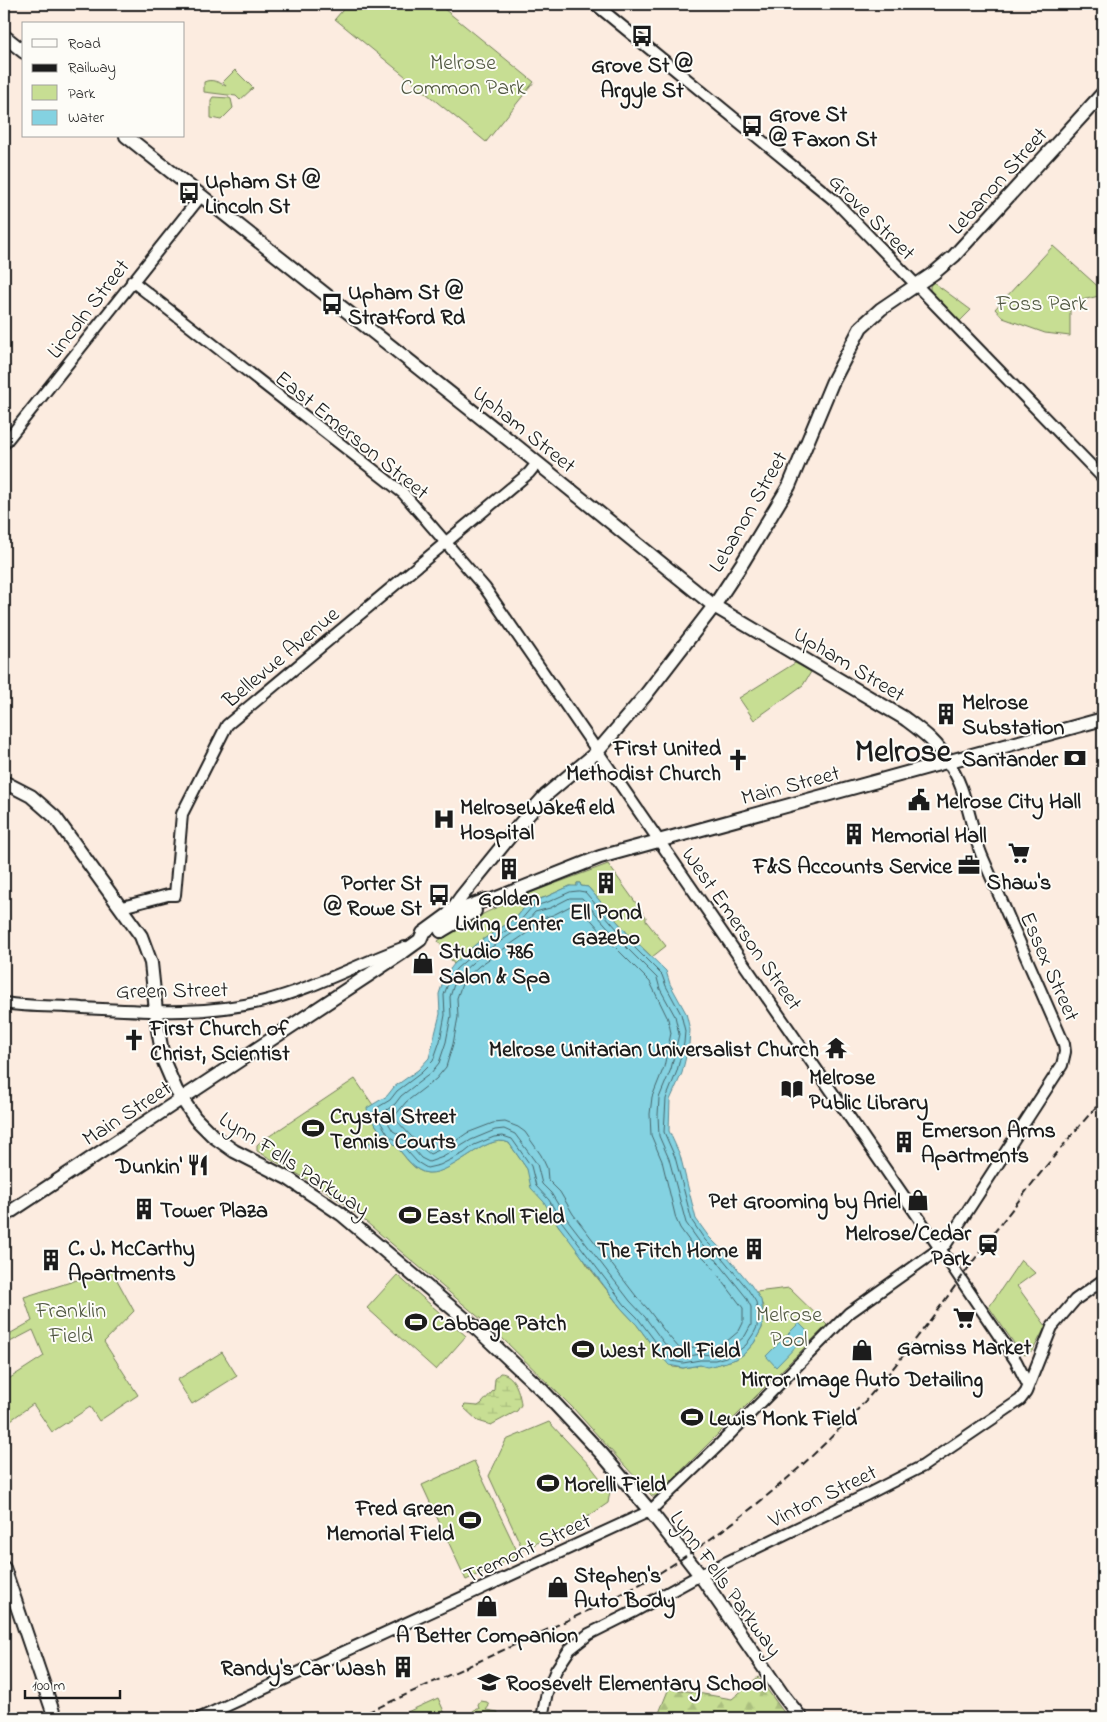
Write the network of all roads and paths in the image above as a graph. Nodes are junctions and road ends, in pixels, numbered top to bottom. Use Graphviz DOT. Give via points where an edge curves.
graph roads {
  1 [pos="595,4"];
  2 [pos="4,36"];
  3 [pos="22,50"];
  4 [pos="1103,93"];
  5 [pos="128,138"];
  6 [pos="201,196"];
  7 [pos="132,281"];
  8 [pos="916,286"];
  9 [pos="4,444"];
  10 [pos="537,463"];
  11 [pos="1103,478"];
  12 [pos="446,542"];
  13 [pos="714,606"];
  14 [pos="1103,721"];
  15 [pos="597,752"];
  16 [pos="947,762"];
  17 [pos="4,782"];
  18 [pos="659,841"];
  19 [pos="492,900"];
  20 [pos="122,908"];
  21 [pos="449,914"];
  22 [pos="440,931"];
  23 [pos="418,942"];
  24 [pos="336,974"];
  25 [pos="360,981"];
  26 [pos="4,1003"];
  27 [pos="156,1011"];
  28 [pos="181,1100"];
  29 [pos="4,1216"];
  30 [pos="940,1249"];
  31 [pos="1103,1280"];
  32 [pos="1028,1385"];
  33 [pos="650,1511"];
  34 [pos="4,1568"];
  35 [pos="700,1575"];
  36 [pos="55,1718"];
  37 [pos="200,1718"];
  38 [pos="542,1718"];
  39 [pos="800,1718"];
  1 -- 8 [label="street, Grove Street" via="834,200"];
  2 -- 3 [label="main road"];
  4 -- 8 [label="main road, Lebanon Street" via="958,253"];
  5 -- 6 [label="main road, Upham Street"];
  6 -- 7 [label="street, Lincoln Street"];
  6 -- 10 [label="main road, Upham Street"];
  7 -- 9 [label="street, Lincoln Street"];
  7 -- 12 [label="street, East Emerson Street" via="403,493"];
  8 -- 11 [label="street, Grove Street"];
  8 -- 13 [label="main road, Lebanon Street" via="881,309 857,332 789,486"];
  10 -- 12 [label="street, Bellevue Avenue"];
  10 -- 13 [label="main road, Upham Street"];
  12 -- 15 [label="street, East Emerson Street" via="493,598"];
  12 -- 20 [label="street, Bellevue Avenue" via="227,726 182,814 175,895"];
  13 -- 15 [label="main road, Lebanon Street"];
  13 -- 16 [label="main road, Upham Street" via="892,710 916,727 938,748"];
  14 -- 16 [label="main road, Main Street"];
  15 -- 18 [label="street, East Emerson Street"];
  15 -- 21 [label="main road, Lebanon Street" via="535,806"];
  16 -- 18 [label="main road, Main Street"];
  16 -- 30 [label="street, Essex Street" via="960,786 976,841 1064,1044 1065,1057 950,1239"];
  17 -- 20 [label="main road, Lynn Fells Parkway" via="25,792 52,813"];
  18 -- 19 [label="main road, Main Street" via="600,857"];
  18 -- 30 [label="street, West Emerson Street"];
  19 -- 21 [label="main road, Main Street"];
  19 -- 22 [label="main road, Main Street"];
  20 -- 27 [label="main road, Lynn Fells Parkway" via="147,948"];
  21 -- 22 [label="main road, Lebanon Street"];
  21 -- 23 [label="main road, Main Street" via="423,933"];
  22 -- 23 [label="main road, Main Street"];
  23 -- 24 [label="street, Green Street"];
  23 -- 25 [label="main road, Main Street"];
  24 -- 25 [label="street" via="349,973"];
  24 -- 27 [label="street, Green Street" via="291,993 238,1007 202,1012"];
  25 -- 28 [label="main road, Main Street"];
  26 -- 27 [label="street, Green Street"];
  27 -- 28 [label="main road, Lynn Fells Parkway" via="164,1062"];
  28 -- 29 [label="main road, Main Street"];
  28 -- 33 [label="main road, Lynn Fells Parkway" via="218,1140 329,1205 478,1330 572,1421"];
  30 -- 32 [label="street, West Emerson Street" via="1016,1360"];
  30 -- 33 [label="street, Tremont Street" via="849,1312"];
  31 -- 32 [label="street, Vinton Street" via="1075,1300 1054,1323"];
  32 -- 35 [label="street, Vinton Street" via="1019,1401 923,1466"];
  33 -- 35 [label="main road, Lynn Fells Parkway"];
  33 -- 37 [label="street, Tremont Street"];
  34 -- 36 [label="main road"];
  35 -- 38 [label="street, Vinton Street" via="594,1630 574,1645 552,1678"];
  35 -- 39 [label="main road, Lynn Fells Parkway"];
}
